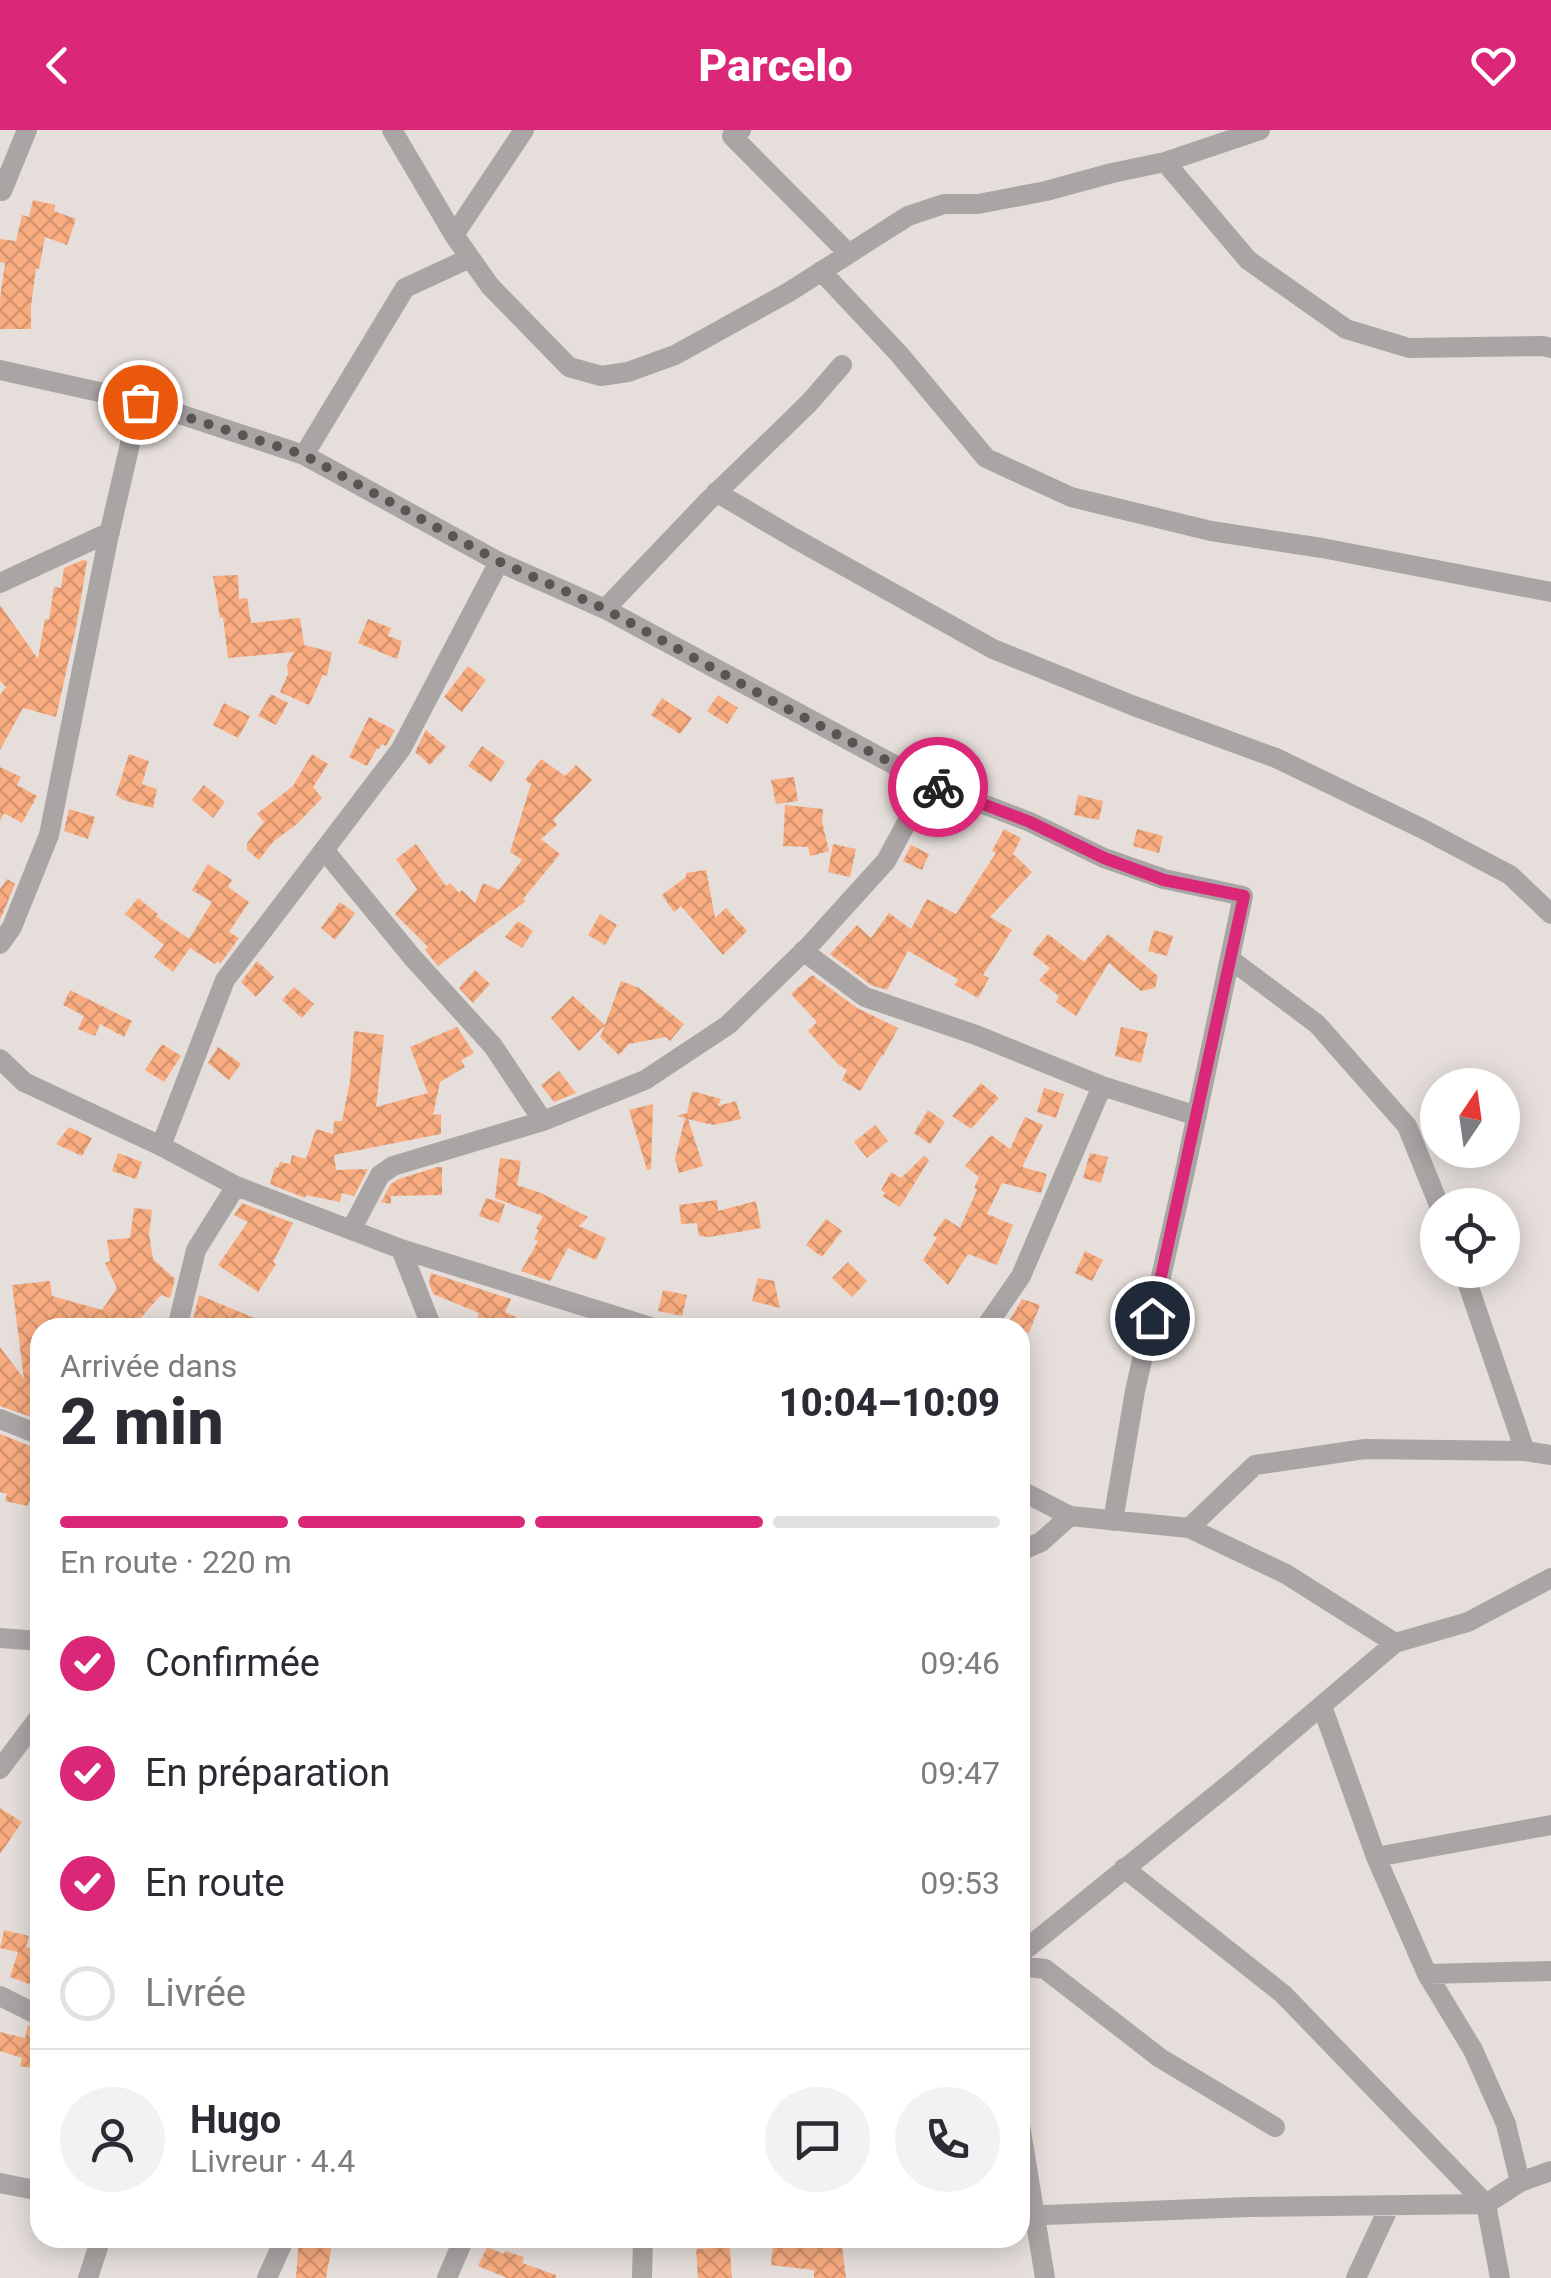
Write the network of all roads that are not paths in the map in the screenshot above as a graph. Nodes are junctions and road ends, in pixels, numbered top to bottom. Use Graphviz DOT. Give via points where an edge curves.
graph roads {
  1 [pos="27,130"];
  2 [pos="392,130"];
  3 [pos="524,130"];
  4 [pos="1260,130"];
  5 [pos="733,132"];
  6 [pos="1165,162"];
  7 [pos="2,191"];
  8 [pos="454,235"];
  9 [pos="848,253"];
  10 [pos="470,258"];
  11 [pos="821,270"];
  12 [pos="1551,348"];
  13 [pos="842,365"];
  14 [pos="0,370"];
  15 [pos="140,402"];
  16 [pos="304,455"];
  17 [pos="716,492"];
  18 [pos="110,532"];
  19 [pos="500,562"];
  20 [pos="0,583"];
  21 [pos="1551,592"];
  22 [pos="605,609"];
  23 [pos="928,783"];
  24 [pos="325,851"];
  25 [pos="1551,914"];
  26 [pos="0,944"];
  27 [pos="804,951"];
  28 [pos="1230,959"];
  29 [pos="0,1059"];
  30 [pos="1102,1086"];
  31 [pos="1197,1116"];
  32 [pos="544,1121"];
  33 [pos="161,1146"];
  34 [pos="236,1186"];
  35 [pos="1432,1188"];
  36 [pos="351,1230"];
  37 [pos="401,1250"];
  38 [pos="1469,1288"];
  39 [pos="179,1318"];
  40 [pos="428,1318"];
  41 [pos="622,1318"];
  42 [pos="992,1318"];
  43 [pos="0,1419"];
  44 [pos="30,1431"];
  45 [pos="1524,1451"];
  46 [pos="1551,1455"];
  47 [pos="1030,1495"];
  48 [pos="1070,1516"];
  49 [pos="1113,1521"];
  50 [pos="1189,1528"];
  51 [pos="1030,1547"];
  52 [pos="1551,1578"];
  53 [pos="0,1638"];
  54 [pos="30,1640"];
  55 [pos="1394,1643"];
  56 [pos="1322,1706"];
  57 [pos="30,1729"];
  58 [pos="0,1769"];
  59 [pos="1551,1826"];
  60 [pos="1376,1857"];
  61 [pos="1124,1868"];
  62 [pos="1030,1946"];
  63 [pos="1030,1967"];
  64 [pos="1551,1971"];
  65 [pos="1426,1974"];
  66 [pos="0,1996"];
  67 [pos="30,2011"];
  68 [pos="1275,2126"];
  69 [pos="1551,2171"];
  70 [pos="1520,2182"];
  71 [pos="0,2183"];
  72 [pos="30,2189"];
  73 [pos="1486,2204"];
  74 [pos="1390,2205"];
  75 [pos="1030,2216"];
  76 [pos="1030,2223"];
  77 [pos="98,2248"];
  78 [pos="280,2248"];
  79 [pos="460,2248"];
  80 [pos="643,2248"];
  81 [pos="88,2278"];
  82 [pos="267,2278"];
  83 [pos="447,2278"];
  84 [pos="642,2278"];
  85 [pos="1046,2278"];
  86 [pos="1356,2278"];
  87 [pos="1500,2278"];
  1 -- 7 [label="street"];
  2 -- 8 [label="street"];
  3 -- 8 [label="street"];
  4 -- 6 [label="street"];
  5 -- 9 [label="street"];
  6 -- 9 [label="street" via="1046,192 944,204 908,216"];
  6 -- 12 [label="street" via="1248,260 1346,329 1409,348"];
  8 -- 10 [label="street"];
  9 -- 11 [label="street"];
  10 -- 11 [label="street" via="569,367 600,376 675,356"];
  10 -- 16 [label="street" via="406,288"];
  11 -- 21 [label="street" via="986,458 1072,497 1211,531"];
  13 -- 17 [label="street"];
  14 -- 15 [label="street"];
  15 -- 16 [label="street"];
  15 -- 18 [label="street"];
  16 -- 19 [label="street"];
  17 -- 22 [label="street"];
  17 -- 25 [label="street" via="993,649 1276,758 1422,828 1510,874"];
  18 -- 20 [label="street"];
  18 -- 26 [label="street" via="49,835"];
  19 -- 22 [label="street"];
  19 -- 24 [label="street" via="401,749"];
  22 -- 23 [label="street"];
  23 -- 27 [label="street" via="886,861"];
  23 -- 28 [label="street" via="1119,864 1244,896"];
  24 -- 32 [label="street" via="492,1046"];
  24 -- 33 [label="street" via="224,980"];
  27 -- 30 [label="street" via="864,997"];
  27 -- 32 [label="street" via="728,1024 645,1080"];
  28 -- 31 [label="street"];
  28 -- 35 [label="street" via="1317,1024 1407,1126"];
  29 -- 33 [label="street" via="24,1082"];
  30 -- 31 [label="street"];
  30 -- 42 [label="street" via="1021,1276"];
  31 -- 49 [label="street" via="1135,1390"];
  32 -- 36 [label="street" via="393,1166 380,1175"];
  33 -- 34 [label="street"];
  34 -- 36 [label="street"];
  34 -- 39 [label="street" via="196,1250"];
  36 -- 37 [label="street"];
  37 -- 40 [label="street"];
  37 -- 41 [label="street"];
  38 -- 45 [label="street"];
  43 -- 44 [label="street"];
  45 -- 46 [label="street"];
  45 -- 50 [label="street" via="1365,1449 1255,1465"];
  47 -- 48 [label="street"];
  48 -- 49 [label="street"];
  48 -- 51 [label="street"];
  49 -- 50 [label="street"];
  50 -- 55 [label="street" via="1286,1574"];
  52 -- 55 [label="street" via="1468,1622"];
  53 -- 54 [label="street"];
  55 -- 56 [label="street"];
  56 -- 60 [label="street"];
  56 -- 61 [label="street"];
  57 -- 58 [label="street"];
  59 -- 60 [label="street"];
  60 -- 65 [label="street"];
  61 -- 62 [label="street"];
  61 -- 73 [label="street" via="1283,1994"];
  63 -- 68 [label="street" via="1045,1969 1160,2058"];
  64 -- 65 [label="street"];
  65 -- 70 [label="street" via="1480,2065 1506,2124"];
  66 -- 67 [label="street"];
  69 -- 70 [label="street"];
  70 -- 73 [label="street"];
  71 -- 72 [label="street"];
  73 -- 74 [label="street"];
  73 -- 87 [label="street"];
  74 -- 75 [label="street"];
  74 -- 86 [label="street"];
  76 -- 85 [label="street"];
  77 -- 81 [label="street"];
  78 -- 82 [label="street"];
  79 -- 83 [label="street"];
  80 -- 84 [label="street"];
}
